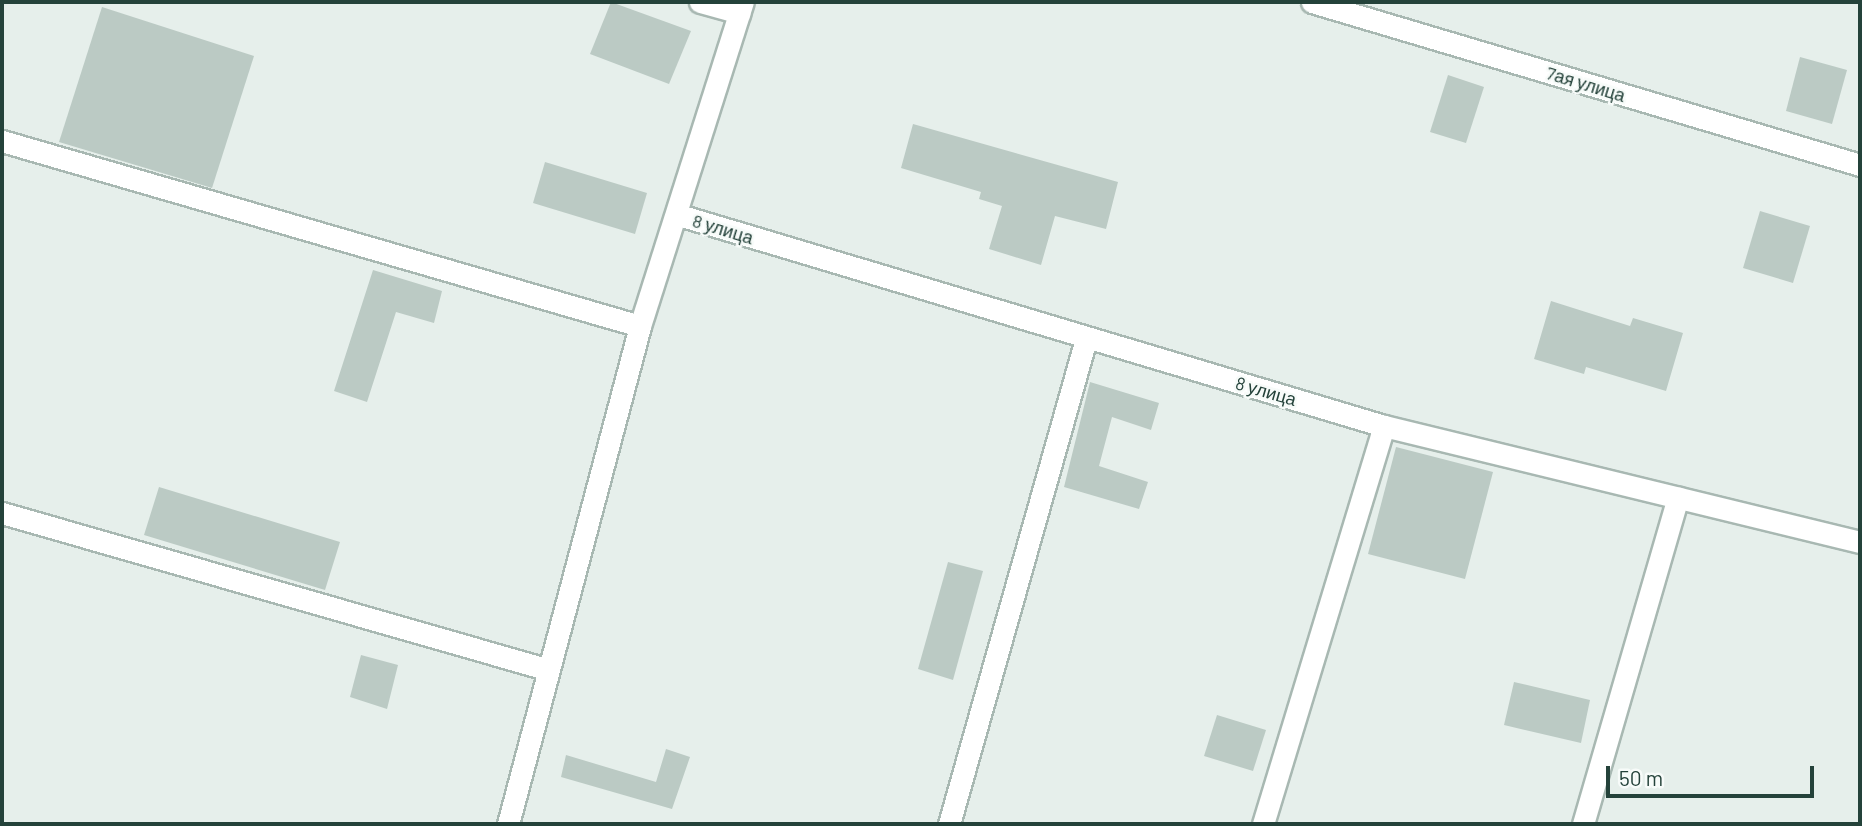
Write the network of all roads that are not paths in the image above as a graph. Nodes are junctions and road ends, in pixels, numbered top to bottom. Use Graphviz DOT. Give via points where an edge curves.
graph roads {
  1 [pos="700,2"];
  2 [pos="1312,2"];
  3 [pos="741,8"];
  4 [pos="2,141"];
  5 [pos="1860,165"];
  6 [pos="679,215"];
  7 [pos="640,327"];
  8 [pos="1086,339"];
  9 [pos="1384,426"];
  10 [pos="1678,498"];
  11 [pos="2,513"];
  12 [pos="1860,542"];
  13 [pos="546,669"];
  14 [pos="508,824"];
  15 [pos="949,824"];
  16 [pos="1263,824"];
  17 [pos="1583,824"];
  1 -- 3 [label="street"];
  2 -- 5 [label="street, 7ая улица"];
  3 -- 6 [label="street"];
  4 -- 7 [label="street"];
  6 -- 7 [label="street"];
  6 -- 8 [label="street, 8 улица"];
  7 -- 13 [label="street"];
  8 -- 9 [label="street, 8 улица"];
  8 -- 15 [label="street"];
  9 -- 10 [label="street, 8 улица"];
  9 -- 16 [label="street"];
  10 -- 12 [label="street, 8 улица"];
  10 -- 17 [label="street"];
  11 -- 13 [label="street"];
  13 -- 14 [label="street"];
}
